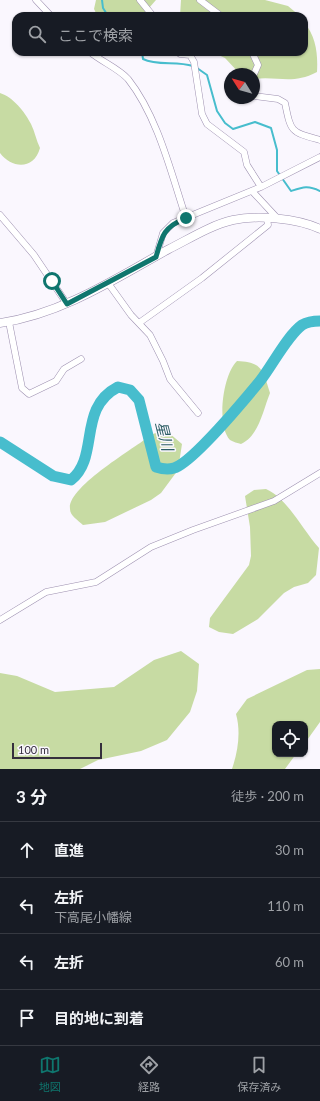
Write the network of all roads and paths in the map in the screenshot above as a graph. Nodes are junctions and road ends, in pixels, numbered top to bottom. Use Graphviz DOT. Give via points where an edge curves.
graph roads {
  1 [pos="36,0"];
  2 [pos="140,0"];
  3 [pos="200,0"];
  4 [pos="47,12"];
  5 [pos="150,12"];
  6 [pos="216,12"];
  7 [pos="96,56"];
  8 [pos="191,56"];
  9 [pos="254,56"];
  10 [pos="257,68"];
  11 [pos="260,97"];
  12 [pos="320,140"];
  13 [pos="320,157"];
  14 [pos="260,187"];
  15 [pos="252,191"];
  16 [pos="0,215"];
  17 [pos="186,218"];
  18 [pos="267,218"];
  19 [pos="278,219"];
  20 [pos="320,229"];
  21 [pos="156,257"];
  22 [pos="108,283"];
  23 [pos="67,304"];
  24 [pos="9,322"];
  25 [pos="0,323"];
  26 [pos="139,323"];
  27 [pos="80,359"];
  28 [pos="198,413"];
  29 [pos="320,473"];
  30 [pos="0,620"];
  1 -- 4 [label="street"];
  2 -- 5 [label="street"];
  3 -- 6 [label="street"];
  7 -- 17 [label="street" via="127,78 140,98 158,135"];
  8 -- 14 [label="street" via="194,62 202,114 207,124 244,152 247,165"];
  9 -- 10 [label="street"];
  11 -- 12 [label="street" via="278,99 286,103 292,129 298,134"];
  13 -- 14 [label="street"];
  14 -- 15 [label="street"];
  15 -- 17 [label="street"];
  15 -- 19 [label="street"];
  16 -- 23 [label="street" via="34,255"];
  17 -- 21 [label="street" via="173,223 163,233"];
  18 -- 19 [label="main road"];
  18 -- 21 [label="main road" via="246,218 223,224"];
  18 -- 26 [label="street" via="268,225 214,269"];
  19 -- 20 [label="main road"];
  21 -- 22 [label="main road"];
  22 -- 23 [label="main road"];
  22 -- 26 [label="street"];
  23 -- 24 [label="main road" via="26,319"];
  24 -- 25 [label="main road"];
  24 -- 27 [label="street" via="22,388 29,394 56,381 64,369"];
  26 -- 28 [label="street" via="150,334 170,379"];
  29 -- 30 [label="street" via="274,501 151,548 96,582 46,592"];
}
